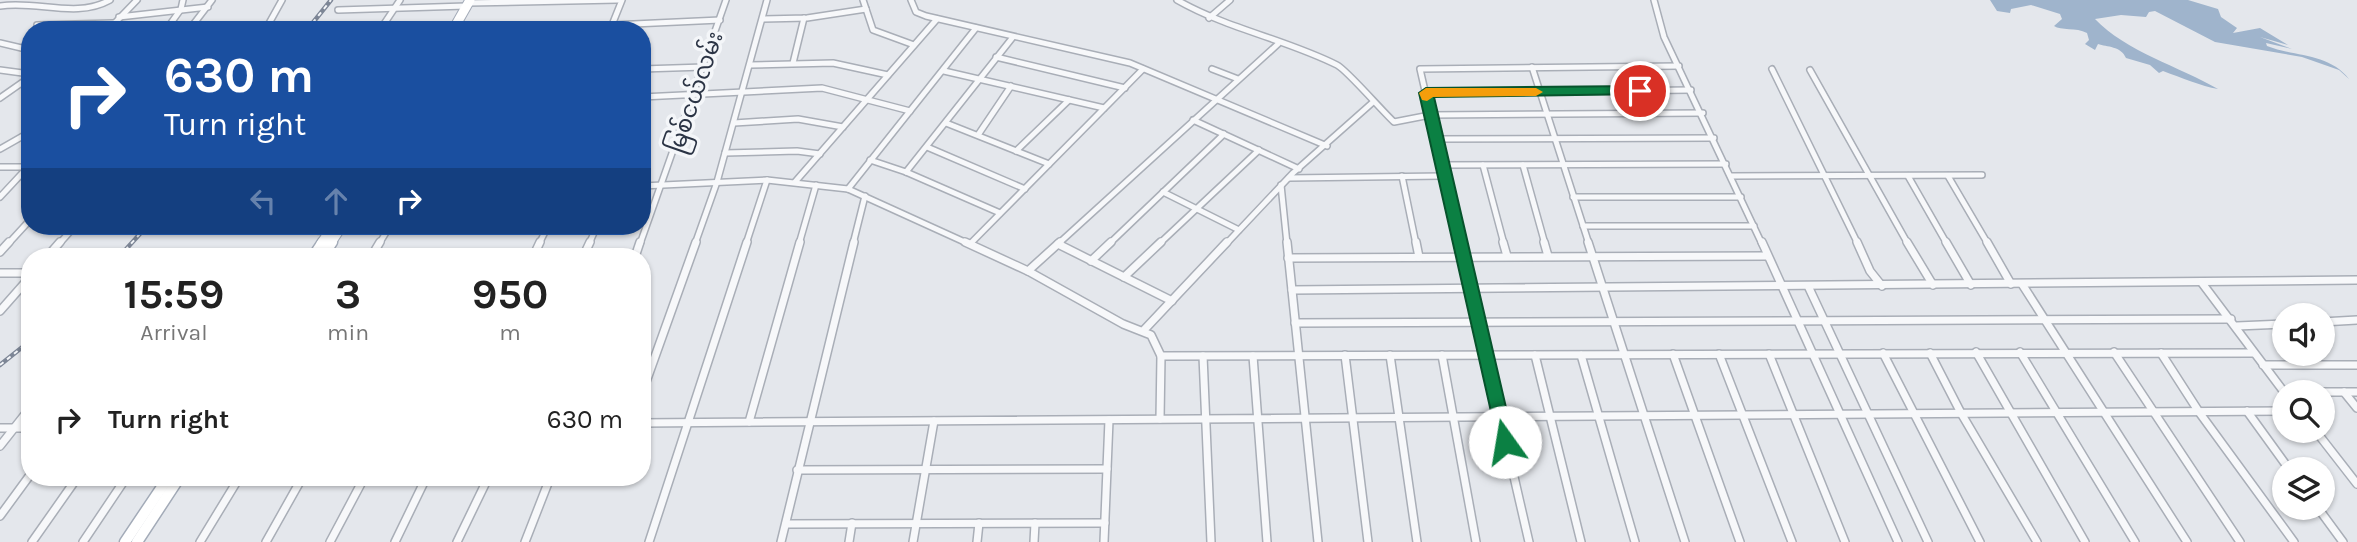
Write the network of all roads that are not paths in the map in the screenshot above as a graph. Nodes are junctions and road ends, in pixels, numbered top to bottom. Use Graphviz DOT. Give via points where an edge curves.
graph roads {
  1 [pos="6,0"];
  2 [pos="39,0"];
  3 [pos="110,0"];
  4 [pos="136,0"];
  5 [pos="183,0"];
  6 [pos="212,0"];
  7 [pos="282,0"];
  8 [pos="400,0"];
  9 [pos="590,0"];
  10 [pos="620,0"];
  11 [pos="726,0"];
  12 [pos="767,0"];
  13 [pos="863,0"];
  14 [pos="911,0"];
  15 [pos="1177,0"];
  16 [pos="1230,0"];
  17 [pos="1654,0"];
  18 [pos="520,1"];
  19 [pos="557,1"];
  20 [pos="470,3"];
  21 [pos="32,5"];
  22 [pos="0,6"];
  23 [pos="208,7"];
  24 [pos="395,8"];
  25 [pos="181,9"];
  26 [pos="866,9"];
  27 [pos="87,10"];
  28 [pos="338,10"];
  29 [pos="804,18"];
  30 [pos="1209,18"];
  31 [pos="763,19"];
  32 [pos="937,19"];
  33 [pos="116,20"];
  34 [pos="720,20"];
  35 [pos="77,21"];
  36 [pos="102,21"];
  37 [pos="172,21"];
  38 [pos="196,21"];
  39 [pos="270,21"];
  40 [pos="386,21"];
  41 [pos="460,21"];
  42 [pos="613,21"];
  43 [pos="651,24"];
  44 [pos="976,28"];
  45 [pos="1013,37"];
  46 [pos="0,43"];
  47 [pos="1278,44"];
  48 [pos="914,45"];
  49 [pos="21,48"];
  50 [pos="996,58"];
  51 [pos="793,63"];
  52 [pos="750,65"];
  53 [pos="1679,66"];
  54 [pos="704,67"];
  55 [pos="1532,67"];
  56 [pos="651,69"];
  57 [pos="1143,69"];
  58 [pos="1212,69"];
  59 [pos="1772,69"];
  60 [pos="0,70"];
  61 [pos="1810,70"];
  62 [pos="944,71"];
  63 [pos="21,74"];
  64 [pos="888,75"];
  65 [pos="979,79"];
  66 [pos="1238,79"];
  67 [pos="21,82"];
  68 [pos="1011,86"];
  69 [pos="1125,88"];
  70 [pos="1691,90"];
  71 [pos="1539,92"];
  72 [pos="742,93"];
  73 [pos="1426,93"];
  74 [pos="695,95"];
  75 [pos="651,97"];
  76 [pos="0,98"];
  77 [pos="1216,99"];
  78 [pos="867,100"];
  79 [pos="1069,100"];
  80 [pos="1372,103"];
  81 [pos="1104,108"];
  82 [pos="910,111"];
  83 [pos="1703,113"];
  84 [pos="1547,114"];
  85 [pos="1430,115"];
  86 [pos="1193,120"];
  87 [pos="734,122"];
  88 [pos="947,123"];
  89 [pos="843,127"];
  90 [pos="1224,134"];
  91 [pos="978,135"];
  92 [pos="21,137"];
  93 [pos="1555,138"];
  94 [pos="1714,138"];
  95 [pos="1435,139"];
  96 [pos="1327,146"];
  97 [pos="927,147"];
  98 [pos="0,149"];
  99 [pos="1016,150"];
  100 [pos="1259,150"];
  101 [pos="725,153"];
  102 [pos="820,154"];
  103 [pos="870,160"];
  104 [pos="1049,164"];
  105 [pos="1726,164"];
  106 [pos="1440,165"];
  107 [pos="1483,165"];
  108 [pos="1523,165"];
  109 [pos="1563,165"];
  110 [pos="0,167"];
  111 [pos="21,167"];
  112 [pos="1299,169"];
  113 [pos="906,172"];
  114 [pos="21,175"];
  115 [pos="1402,176"];
  116 [pos="1443,176"];
  117 [pos="1731,176"];
  118 [pos="1827,176"];
  119 [pos="1867,176"];
  120 [pos="1908,176"];
  121 [pos="1948,176"];
  122 [pos="1982,176"];
  123 [pos="1289,178"];
  124 [pos="767,180"];
  125 [pos="717,182"];
  126 [pos="795,183"];
  127 [pos="663,185"];
  128 [pos="816,185"];
  129 [pos="1281,185"];
  130 [pos="651,186"];
  131 [pos="848,189"];
  132 [pos="1025,189"];
  133 [pos="1163,192"];
  134 [pos="865,196"];
  135 [pos="0,197"];
  136 [pos="1573,197"];
  137 [pos="1741,197"];
  138 [pos="1195,211"];
  139 [pos="1000,213"];
  140 [pos="651,216"];
  141 [pos="1583,226"];
  142 [pos="1754,226"];
  143 [pos="21,230"];
  144 [pos="1239,230"];
  145 [pos="67,235"];
  146 [pos="970,244"];
  147 [pos="1058,244"];
  148 [pos="55,248"];
  149 [pos="0,253"];
  150 [pos="1507,256"];
  151 [pos="1548,256"];
  152 [pos="1592,256"];
  153 [pos="1767,256"];
  154 [pos="1419,257"];
  155 [pos="1465,257"];
  156 [pos="1289,258"];
  157 [pos="1091,261"];
  158 [pos="1028,271"];
  159 [pos="0,273"];
  160 [pos="21,274"];
  161 [pos="1124,277"];
  162 [pos="2357,280"];
  163 [pos="2202,283"];
  164 [pos="2011,284"];
  165 [pos="2022,284"];
  166 [pos="1933,285"];
  167 [pos="1971,285"];
  168 [pos="21,286"];
  169 [pos="1882,286"];
  170 [pos="1602,287"];
  171 [pos="1782,288"];
  172 [pos="1809,288"];
  173 [pos="1292,290"];
  174 [pos="1471,290"];
  175 [pos="1172,301"];
  176 [pos="0,312"];
  177 [pos="1822,319"];
  178 [pos="2045,319"];
  179 [pos="2231,319"];
  180 [pos="1796,320"];
  181 [pos="2357,320"];
  182 [pos="1478,321"];
  183 [pos="1613,321"];
  184 [pos="2335,321"];
  185 [pos="1295,323"];
  186 [pos="2272,325"];
  187 [pos="2237,326"];
  188 [pos="1144,330"];
  189 [pos="1976,352"];
  190 [pos="2020,352"];
  191 [pos="2066,352"];
  192 [pos="2114,352"];
  193 [pos="2161,352"];
  194 [pos="1883,353"];
  195 [pos="1930,353"];
  196 [pos="2253,353"];
  197 [pos="1623,354"];
  198 [pos="1673,354"];
  199 [pos="1719,354"];
  200 [pos="1769,354"];
  201 [pos="1841,354"];
  202 [pos="1345,355"];
  203 [pos="1390,355"];
  204 [pos="1442,355"];
  205 [pos="1485,355"];
  206 [pos="1535,355"];
  207 [pos="1581,355"];
  208 [pos="1812,355"];
  209 [pos="1161,356"];
  210 [pos="1203,356"];
  211 [pos="1253,356"];
  212 [pos="1298,356"];
  213 [pos="2263,365"];
  214 [pos="2357,365"];
  215 [pos="651,368"];
  216 [pos="2275,380"];
  217 [pos="2335,392"];
  218 [pos="2344,392"];
  219 [pos="2357,392"];
  220 [pos="2357,408"];
  221 [pos="2247,411"];
  222 [pos="2272,411"];
  223 [pos="2103,412"];
  224 [pos="2152,412"];
  225 [pos="2199,412"];
  226 [pos="1961,413"];
  227 [pos="2011,413"];
  228 [pos="2058,413"];
  229 [pos="1839,414"];
  230 [pos="1866,414"];
  231 [pos="1914,414"];
  232 [pos="1643,415"];
  233 [pos="1693,415"];
  234 [pos="1744,415"];
  235 [pos="1793,415"];
  236 [pos="1499,416"];
  237 [pos="1550,416"];
  238 [pos="1399,417"];
  239 [pos="1453,417"];
  240 [pos="1598,417"];
  241 [pos="1257,418"];
  242 [pos="1306,418"];
  243 [pos="1353,418"];
  244 [pos="21,419"];
  245 [pos="1160,419"];
  246 [pos="1206,419"];
  247 [pos="1109,420"];
  248 [pos="934,421"];
  249 [pos="749,422"];
  250 [pos="810,422"];
  251 [pos="651,423"];
  252 [pos="689,423"];
  253 [pos="0,428"];
  254 [pos="14,428"];
  255 [pos="21,428"];
  256 [pos="2325,443"];
  257 [pos="0,446"];
  258 [pos="2280,457"];
  259 [pos="1107,469"];
  260 [pos="797,470"];
  261 [pos="925,470"];
  262 [pos="2357,484"];
  263 [pos="22,486"];
  264 [pos="71,486"];
  265 [pos="121,486"];
  266 [pos="163,486"];
  267 [pos="174,486"];
  268 [pos="234,486"];
  269 [pos="298,486"];
  270 [pos="360,486"];
  271 [pos="422,486"];
  272 [pos="484,486"];
  273 [pos="547,486"];
  274 [pos="0,516"];
  275 [pos="2327,520"];
  276 [pos="852,523"];
  277 [pos="916,523"];
  278 [pos="979,523"];
  279 [pos="1035,523"];
  280 [pos="1105,523"];
  281 [pos="786,524"];
  282 [pos="32,542"];
  283 [pos="83,542"];
  284 [pos="125,542"];
  285 [pos="137,542"];
  286 [pos="201,542"];
  287 [pos="266,542"];
  288 [pos="330,542"];
  289 [pos="395,542"];
  290 [pos="457,542"];
  291 [pos="525,542"];
  292 [pos="649,542"];
  293 [pos="781,542"];
  294 [pos="849,542"];
  295 [pos="913,542"];
  296 [pos="977,542"];
  297 [pos="1034,542"];
  298 [pos="1104,542"];
  299 [pos="1211,542"];
  300 [pos="1267,542"];
  301 [pos="1318,542"];
  302 [pos="1368,542"];
  303 [pos="1417,542"];
  304 [pos="1476,542"];
  305 [pos="1529,542"];
  306 [pos="1581,542"];
  307 [pos="1635,542"];
  308 [pos="1685,542"];
  309 [pos="1740,542"];
  310 [pos="1792,542"];
  311 [pos="1845,542"];
  312 [pos="1898,542"];
  313 [pos="1928,542"];
  314 [pos="1980,542"];
  315 [pos="2037,542"];
  316 [pos="2085,542"];
  317 [pos="2135,542"];
  318 [pos="2187,542"];
  319 [pos="2240,542"];
  320 [pos="2294,542"];
  321 [pos="2343,542"];
  1 -- 22 [label="street"];
  2 -- 21 [label="street"];
  3 -- 27 [label="street"];
  4 -- 33 [label="street"];
  5 -- 25 [label="street"];
  6 -- 23 [label="street"];
  7 -- 39 [label="street"];
  8 -- 24 [label="street"];
  9 -- 10 [label="street"];
  9 -- 19 [label="street"];
  10 -- 42 [label="street"];
  11 -- 34 [label="street, မြစ်ငယ်လမ်း"];
  12 -- 31 [label="street"];
  13 -- 26 [label="street"];
  14 -- 32 [label="street" via="916,12"];
  15 -- 30 [label="street"];
  16 -- 30 [label="street"];
  17 -- 53 [label="street" via="1664,37"];
  18 -- 19 [label="street"];
  18 -- 20 [label="street"];
  20 -- 24 [label="street"];
  20 -- 41 [label="main road"];
  21 -- 22 [label="street"];
  21 -- 27 [label="street"];
  23 -- 25 [label="street"];
  23 -- 38 [label="street"];
  24 -- 28 [label="street"];
  24 -- 40 [label="street"];
  25 -- 33 [label="street"];
  25 -- 37 [label="street"];
  26 -- 29 [label="street"];
  26 -- 48 [label="street" via="873,30"];
  27 -- 35 [label="street"];
  29 -- 31 [label="street"];
  29 -- 51 [label="street"];
  30 -- 47 [label="street"];
  31 -- 52 [label="street"];
  32 -- 44 [label="street"];
  32 -- 48 [label="street"];
  33 -- 36 [label="street"];
  34 -- 43 [label="street"];
  34 -- 54 [label="street, မြစ်ငယ်လမ်း"];
  44 -- 45 [label="street"];
  44 -- 62 [label="street"];
  45 -- 50 [label="street"];
  45 -- 57 [label="street"];
  46 -- 49 [label="street"];
  47 -- 66 [label="street"];
  47 -- 80 [label="street" via="1340,66"];
  48 -- 64 [label="street"];
  50 -- 65 [label="street"];
  50 -- 69 [label="street"];
  51 -- 52 [label="street"];
  51 -- 64 [label="street" via="833,63"];
  52 -- 72 [label="street"];
  53 -- 55 [label="street"];
  53 -- 70 [label="street"];
  54 -- 56 [label="street"];
  54 -- 74 [label="street, မြစ်ငယ်လမ်း"];
  55 -- 71 [label="street"];
  55 -- 73 [label="street" via="1422,67"];
  57 -- 69 [label="street"];
  57 -- 77 [label="street"];
  58 -- 66 [label="street"];
  59 -- 118 [label="street"];
  60 -- 63 [label="street"];
  61 -- 119 [label="street"];
  62 -- 65 [label="street"];
  62 -- 82 [label="street"];
  64 -- 78 [label="street"];
  65 -- 68 [label="street"];
  65 -- 88 [label="street"];
  66 -- 77 [label="street"];
  67 -- 76 [label="street"];
  68 -- 79 [label="street"];
  68 -- 91 [label="street"];
  69 -- 81 [label="street"];
  70 -- 71 [label="street"];
  70 -- 83 [label="street"];
  71 -- 73 [label="street"];
  71 -- 84 [label="street"];
  72 -- 74 [label="street"];
  72 -- 78 [label="street" via="822,88"];
  72 -- 87 [label="street"];
  73 -- 85 [label="street"];
  74 -- 75 [label="street"];
  74 -- 127 [label="street, မြစ်ငယ်လမ်း"];
  77 -- 86 [label="street"];
  77 -- 96 [label="street"];
  78 -- 82 [label="street"];
  78 -- 89 [label="street"];
  79 -- 81 [label="street"];
  79 -- 99 [label="street"];
  80 -- 85 [label="street" via="1394,122"];
  80 -- 96 [label="street"];
  81 -- 104 [label="street"];
  82 -- 103 [label="street"];
  83 -- 84 [label="street"];
  83 -- 94 [label="street"];
  84 -- 85 [label="street"];
  84 -- 93 [label="street"];
  85 -- 95 [label="street"];
  86 -- 90 [label="street"];
  86 -- 147 [label="street"];
  87 -- 89 [label="street" via="798,119"];
  87 -- 101 [label="street"];
  88 -- 91 [label="street"];
  88 -- 97 [label="street"];
  89 -- 102 [label="street"];
  90 -- 100 [label="street"];
  90 -- 133 [label="street"];
  91 -- 99 [label="street"];
  92 -- 98 [label="street"];
  93 -- 94 [label="street"];
  93 -- 95 [label="street"];
  93 -- 109 [label="street"];
  94 -- 105 [label="street"];
  95 -- 106 [label="street"];
  96 -- 112 [label="street"];
  97 -- 113 [label="street"];
  97 -- 132 [label="street"];
  99 -- 104 [label="street"];
  100 -- 112 [label="street"];
  100 -- 138 [label="street"];
  101 -- 102 [label="street"];
  101 -- 125 [label="street"];
  102 -- 126 [label="street"];
  103 -- 113 [label="street"];
  103 -- 131 [label="street"];
  104 -- 132 [label="street"];
  105 -- 109 [label="street"];
  105 -- 117 [label="street"];
  106 -- 107 [label="street"];
  106 -- 116 [label="street"];
  107 -- 108 [label="street"];
  107 -- 150 [label="street"];
  108 -- 109 [label="street"];
  108 -- 151 [label="street"];
  109 -- 136 [label="street"];
  110 -- 111 [label="street"];
  112 -- 123 [label="street"];
  113 -- 139 [label="street"];
  114 -- 135 [label="street"];
  115 -- 116 [label="street"];
  115 -- 123 [label="street"];
  115 -- 154 [label="street"];
  116 -- 155 [label="street"];
  117 -- 118 [label="street"];
  117 -- 137 [label="street"];
  118 -- 119 [label="street"];
  118 -- 169 [label="street" via="1870,271"];
  119 -- 120 [label="street"];
  119 -- 166 [label="street"];
  120 -- 121 [label="street"];
  120 -- 167 [label="street"];
  121 -- 122 [label="street"];
  121 -- 164 [label="street"];
  123 -- 129 [label="street"];
  124 -- 125 [label="street"];
  124 -- 126 [label="street"];
  124 -- 252 [label="street"];
  125 -- 127 [label="street"];
  125 -- 215 [label="street"];
  126 -- 128 [label="street"];
  127 -- 130 [label="street"];
  127 -- 140 [label="street, မြစ်ငယ်လမ်း"];
  128 -- 131 [label="street"];
  128 -- 249 [label="street"];
  129 -- 144 [label="street"];
  129 -- 156 [label="street"];
  131 -- 134 [label="street"];
  132 -- 139 [label="street"];
  133 -- 138 [label="street"];
  133 -- 157 [label="street"];
  134 -- 146 [label="street"];
  134 -- 250 [label="street"];
  136 -- 137 [label="street"];
  136 -- 141 [label="street"];
  137 -- 142 [label="street"];
  138 -- 144 [label="street"];
  138 -- 161 [label="street"];
  139 -- 146 [label="street"];
  141 -- 142 [label="street"];
  141 -- 152 [label="street"];
  142 -- 153 [label="street"];
  143 -- 149 [label="street"];
  144 -- 175 [label="street"];
  145 -- 148 [label="street"];
  146 -- 158 [label="street"];
  147 -- 157 [label="street"];
  147 -- 158 [label="street"];
  150 -- 151 [label="street"];
  150 -- 155 [label="street"];
  151 -- 152 [label="street"];
  152 -- 153 [label="street"];
  152 -- 170 [label="street"];
  153 -- 171 [label="street"];
  154 -- 155 [label="street"];
  154 -- 156 [label="street"];
  155 -- 174 [label="street"];
  156 -- 173 [label="street"];
  157 -- 161 [label="street"];
  158 -- 188 [label="street" via="1124,324"];
  159 -- 160 [label="street"];
  161 -- 175 [label="street"];
  162 -- 163 [label="street"];
  163 -- 165 [label="street"];
  163 -- 179 [label="street"];
  164 -- 165 [label="street"];
  164 -- 167 [label="street"];
  165 -- 178 [label="street"];
  166 -- 167 [label="street"];
  166 -- 169 [label="street"];
  168 -- 176 [label="street"];
  169 -- 172 [label="street"];
  170 -- 171 [label="street"];
  170 -- 174 [label="street"];
  170 -- 183 [label="street"];
  171 -- 172 [label="street"];
  171 -- 180 [label="street"];
  172 -- 177 [label="street"];
  173 -- 174 [label="street"];
  173 -- 185 [label="street"];
  174 -- 182 [label="street"];
  175 -- 188 [label="street"];
  177 -- 178 [label="street"];
  177 -- 180 [label="street"];
  177 -- 201 [label="street"];
  178 -- 179 [label="street"];
  178 -- 191 [label="street"];
  179 -- 187 [label="street"];
  180 -- 183 [label="street"];
  180 -- 208 [label="street"];
  181 -- 184 [label="street"];
  182 -- 183 [label="street"];
  182 -- 185 [label="street"];
  182 -- 205 [label="street"];
  183 -- 197 [label="street"];
  185 -- 212 [label="street"];
  186 -- 187 [label="street"];
  187 -- 196 [label="street"];
  188 -- 209 [label="street"];
  189 -- 190 [label="street"];
  189 -- 195 [label="street"];
  189 -- 227 [label="street"];
  190 -- 191 [label="street"];
  190 -- 228 [label="street"];
  191 -- 192 [label="street"];
  191 -- 223 [label="street"];
  192 -- 193 [label="street"];
  192 -- 224 [label="street"];
  193 -- 196 [label="street"];
  193 -- 225 [label="street"];
  194 -- 195 [label="street"];
  194 -- 201 [label="street"];
  194 -- 231 [label="street"];
  195 -- 226 [label="street"];
  196 -- 213 [label="street"];
  197 -- 198 [label="street"];
  197 -- 207 [label="street"];
  197 -- 232 [label="street"];
  198 -- 199 [label="street"];
  198 -- 233 [label="street"];
  199 -- 200 [label="street"];
  199 -- 234 [label="street"];
  200 -- 208 [label="street"];
  200 -- 235 [label="street"];
  201 -- 208 [label="street"];
  201 -- 230 [label="street"];
  202 -- 203 [label="street"];
  202 -- 212 [label="street"];
  202 -- 243 [label="street"];
  203 -- 204 [label="street"];
  203 -- 238 [label="street"];
  204 -- 205 [label="street"];
  204 -- 239 [label="street"];
  205 -- 206 [label="street"];
  205 -- 236 [label="street"];
  206 -- 207 [label="street"];
  206 -- 237 [label="street"];
  207 -- 240 [label="street"];
  208 -- 229 [label="street"];
  209 -- 210 [label="street"];
  209 -- 245 [label="street"];
  210 -- 211 [label="street"];
  210 -- 246 [label="street"];
  211 -- 212 [label="street"];
  211 -- 241 [label="street"];
  212 -- 242 [label="street"];
  213 -- 214 [label="street"];
  213 -- 216 [label="street"];
  217 -- 218 [label="street"];
  218 -- 219 [label="street"];
  218 -- 220 [label="street"];
  221 -- 222 [label="street"];
  221 -- 225 [label="street"];
  221 -- 258 [label="street"];
  223 -- 224 [label="street"];
  223 -- 228 [label="street"];
  223 -- 318 [label="street"];
  224 -- 225 [label="street"];
  224 -- 319 [label="street"];
  225 -- 320 [label="street"];
  226 -- 227 [label="street"];
  226 -- 231 [label="street"];
  226 -- 315 [label="street"];
  227 -- 228 [label="street"];
  227 -- 316 [label="street"];
  228 -- 317 [label="street"];
  229 -- 230 [label="street"];
  229 -- 235 [label="street"];
  229 -- 312 [label="street"];
  230 -- 231 [label="street"];
  230 -- 313 [label="street"];
  231 -- 314 [label="street"];
  232 -- 233 [label="street"];
  232 -- 240 [label="street"];
  232 -- 308 [label="street"];
  233 -- 234 [label="street"];
  233 -- 309 [label="street"];
  234 -- 235 [label="street"];
  234 -- 310 [label="street"];
  235 -- 311 [label="street"];
  236 -- 237 [label="street"];
  236 -- 239 [label="street"];
  236 -- 305 [label="street"];
  237 -- 240 [label="street"];
  237 -- 306 [label="street"];
  238 -- 239 [label="street"];
  238 -- 243 [label="street"];
  238 -- 303 [label="street"];
  239 -- 304 [label="street"];
  240 -- 307 [label="street"];
  241 -- 242 [label="street"];
  241 -- 246 [label="street"];
  241 -- 300 [label="street"];
  242 -- 243 [label="street"];
  242 -- 301 [label="street"];
  243 -- 302 [label="street"];
  244 -- 254 [label="street"];
  245 -- 246 [label="street"];
  245 -- 247 [label="street"];
  246 -- 299 [label="street"];
  247 -- 248 [label="street"];
  247 -- 259 [label="street"];
  248 -- 250 [label="street"];
  248 -- 261 [label="street"];
  249 -- 250 [label="street"];
  249 -- 252 [label="street"];
  250 -- 260 [label="street"];
  251 -- 252 [label="street"];
  252 -- 292 [label="street"];
  253 -- 254 [label="street"];
  254 -- 255 [label="street"];
  254 -- 257 [label="street"];
  256 -- 262 [label="street"];
  259 -- 261 [label="street"];
  259 -- 280 [label="street"];
  260 -- 261 [label="street"];
  260 -- 281 [label="street"];
  261 -- 277 [label="street"];
  263 -- 274 [label="street"];
  264 -- 282 [label="street"];
  265 -- 283 [label="street"];
  266 -- 284 [label="main road"];
  267 -- 285 [label="main road"];
  268 -- 286 [label="street"];
  269 -- 287 [label="street"];
  270 -- 288 [label="street"];
  271 -- 289 [label="street"];
  272 -- 290 [label="street"];
  273 -- 291 [label="street"];
  275 -- 321 [label="street"];
  276 -- 277 [label="street"];
  276 -- 281 [label="street"];
  276 -- 294 [label="street"];
  277 -- 278 [label="street"];
  277 -- 295 [label="street"];
  278 -- 279 [label="street"];
  278 -- 296 [label="street"];
  279 -- 280 [label="street"];
  279 -- 297 [label="street"];
  280 -- 298 [label="street"];
  281 -- 293 [label="street"];
}
